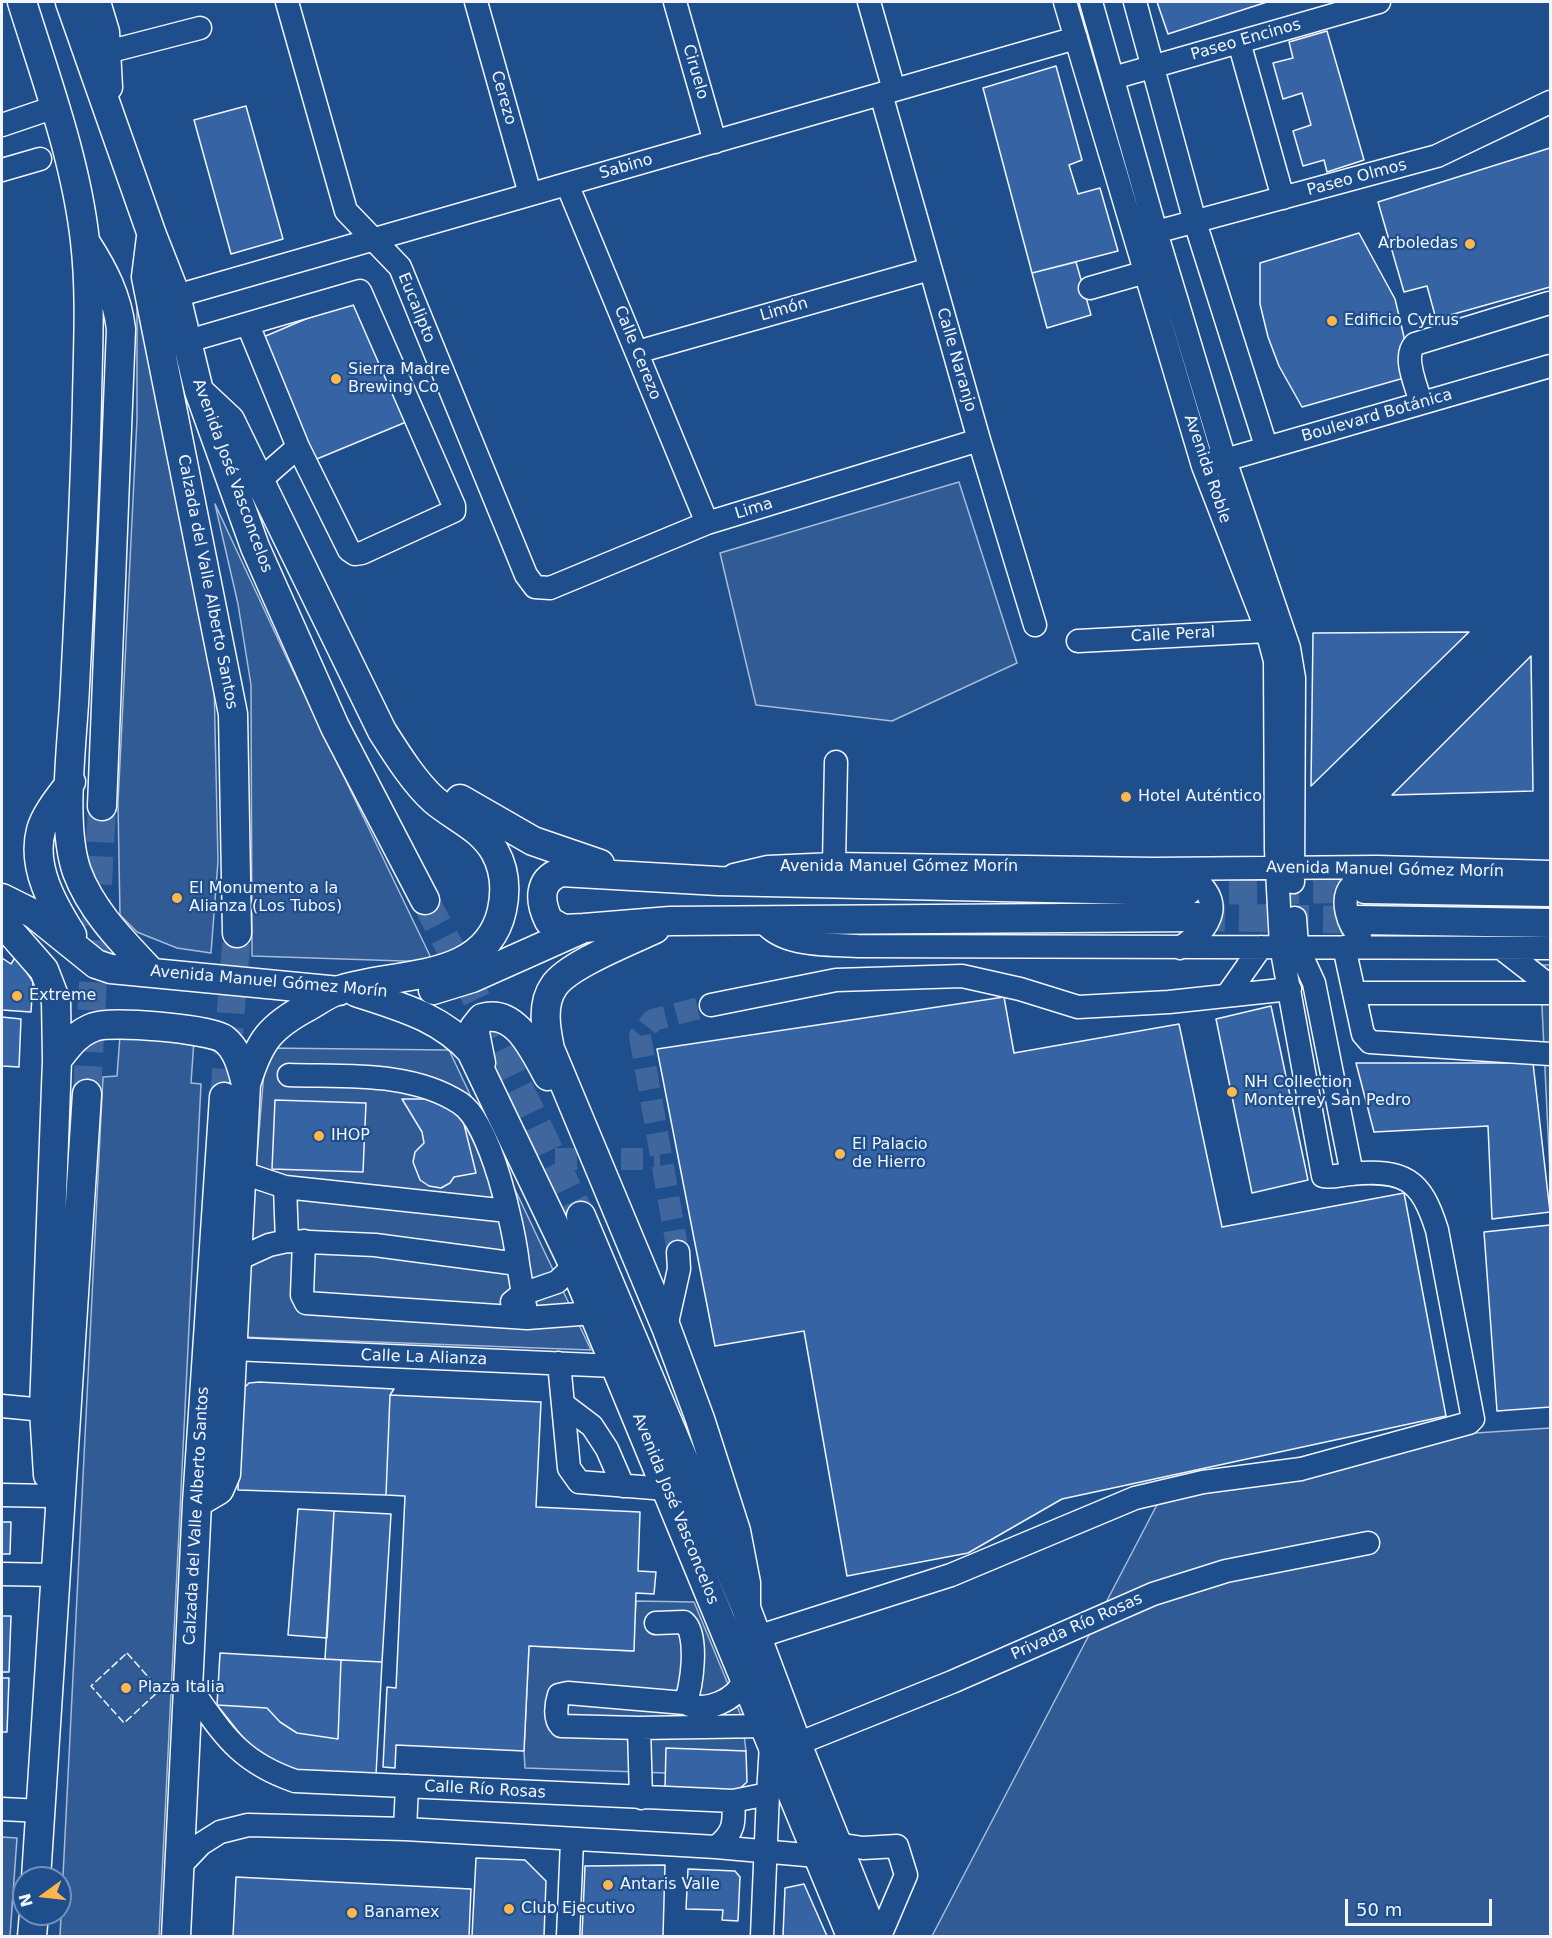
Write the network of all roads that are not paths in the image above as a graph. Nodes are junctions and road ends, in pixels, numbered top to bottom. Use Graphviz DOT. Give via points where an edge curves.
graph roads {
  1 [pos="10,2"];
  2 [pos="70,2"];
  3 [pos="96,2"];
  4 [pos="287,2"];
  5 [pos="476,2"];
  6 [pos="675,2"];
  7 [pos="869,2"];
  8 [pos="1065,2"];
  9 [pos="1091,2"];
  10 [pos="1135,2"];
  11 [pos="1379,2"];
  12 [pos="26,13"];
  13 [pos="200,28"];
  14 [pos="1076,38"];
  15 [pos="1239,42"];
  16 [pos="108,52"];
  17 [pos="1151,67"];
  18 [pos="1113,78"];
  19 [pos="888,92"];
  20 [pos="1551,102"];
  21 [pos="55,107"];
  22 [pos="106,107"];
  23 [pos="2,125"];
  24 [pos="715,142"];
  25 [pos="40,159"];
  26 [pos="2,170"];
  27 [pos="567,184"];
  28 [pos="530,194"];
  29 [pos="1283,198"];
  30 [pos="1195,222"];
  31 [pos="1156,232"];
  32 [pos="152,236"];
  33 [pos="375,239"];
  34 [pos="85,241"];
  35 [pos="930,269"];
  36 [pos="1146,272"];
  37 [pos="1090,288"];
  38 [pos="176,296"];
  39 [pos="1549,303"];
  40 [pos="248,325"];
  41 [pos="188,341"];
  42 [pos="637,352"];
  43 [pos="1551,366"];
  44 [pos="199,391"];
  45 [pos="1421,403"];
  46 [pos="979,440"];
  47 [pos="1266,446"];
  48 [pos="298,447"];
  49 [pos="1214,463"];
  50 [pos="258,482"];
  51 [pos="707,523"];
  52 [pos="535,587"];
  53 [pos="1035,625"];
  54 [pos="1267,631"];
  55 [pos="1078,641"];
  56 [pos="836,762"];
  57 [pos="411,771"];
  58 [pos="70,782"];
  59 [pos="102,806"];
  60 [pos="834,864"];
  61 [pos="1286,868"];
  62 [pos="1551,872"];
  63 [pos="642,875"];
  64 [pos="1371,878"];
  65 [pos="1183,880"];
  66 [pos="718,881"];
  67 [pos="1551,892"];
  68 [pos="2,898"];
  69 [pos="425,900"];
  70 [pos="1197,917"];
  71 [pos="1356,920"];
  72 [pos="670,921"];
  73 [pos="763,921"];
  74 [pos="2,922"];
  75 [pos="1551,923"];
  76 [pos="584,928"];
  77 [pos="237,933"];
  78 [pos="857,946"];
  79 [pos="1280,946"];
  80 [pos="1344,946"];
  81 [pos="1380,947"];
  82 [pos="1180,948"];
  83 [pos="1501,948"];
  84 [pos="1551,948"];
  85 [pos="85,956"];
  86 [pos="152,973"];
  87 [pos="962,976"];
  88 [pos="1551,986"];
  89 [pos="1290,989"];
  90 [pos="347,991"];
  91 [pos="1354,993"];
  92 [pos="1551,993"];
  93 [pos="1228,994"];
  94 [pos="711,1005"];
  95 [pos="1551,1054"];
  96 [pos="57,1060"];
  97 [pos="289,1075"];
  98 [pos="489,1085"];
  99 [pos="235,1090"];
  100 [pos="87,1094"];
  101 [pos="591,1149"];
  102 [pos="240,1172"];
  103 [pos="1352,1174"];
  104 [pos="285,1187"];
  105 [pos="508,1211"];
  106 [pos="581,1216"];
  107 [pos="296,1241"];
  108 [pos="678,1252"];
  109 [pos="236,1260"];
  110 [pos="518,1264"];
  111 [pos="574,1266"];
  112 [pos="522,1294"];
  113 [pos="593,1313"];
  114 [pos="497,1316"];
  115 [pos="527,1318"];
  116 [pos="666,1327"];
  117 [pos="233,1349"];
  118 [pos="559,1363"];
  119 [pos="615,1366"];
  120 [pos="563,1404"];
  121 [pos="2,1407"];
  122 [pos="44,1410"];
  123 [pos="623,1486"];
  124 [pos="666,1489"];
  125 [pos="2,1495"];
  126 [pos="51,1496"];
  127 [pos="197,1503"];
  128 [pos="58,1523"];
  129 [pos="1368,1543"];
  130 [pos="2,1574"];
  131 [pos="55,1575"];
  132 [pos="746,1608"];
  133 [pos="656,1623"];
  134 [pos="757,1637"];
  135 [pos="745,1679"];
  136 [pos="188,1685"];
  137 [pos="685,1703"];
  138 [pos="639,1728"];
  139 [pos="778,1737"];
  140 [pos="407,1786"];
  141 [pos="768,1794"];
  142 [pos="641,1798"];
  143 [pos="733,1801"];
  144 [pos="2,1809"];
  145 [pos="41,1811"];
  146 [pos="405,1829"];
  147 [pos="572,1841"];
  148 [pos="716,1847"];
  149 [pos="827,1850"];
  150 [pos="766,1852"];
  151 [pos="37,1866"];
  152 [pos="179,1867"];
  153 [pos="176,1936"];
  154 [pos="568,1936"];
  155 [pos="762,1936"];
  156 [pos="851,1936"];
  157 [pos="874,1936"];
  158 [pos="880,1936"];
  1 -- 12 [label="main road"];
  2 -- 22 [label="main road, Avenida José Vasconcelos"];
  3 -- 16 [label="main road"];
  4 -- 33 [label="street, Eucalipto" via="346,211"];
  5 -- 28 [label="street, Cerezo"];
  6 -- 24 [label="street, Ciruelo"];
  7 -- 19 [label="street, Calle Naranjo"];
  8 -- 14 [label="street, Avenida Roble"];
  9 -- 18 [label="street, Avenida Roble"];
  10 -- 17 [label="street"];
  11 -- 15 [label="street, Paseo Encinos"];
  12 -- 21 [label="main road"];
  13 -- 16 [label="street"];
  14 -- 19 [label="street, Sabino"];
  14 -- 36 [label="street, Avenida Roble"];
  15 -- 17 [label="street, Paseo Encinos"];
  15 -- 29 [label="street"];
  16 -- 22 [label="main road"];
  17 -- 18 [label="street, Paseo Encinos"];
  17 -- 30 [label="street"];
  18 -- 31 [label="street, Avenida Roble"];
  19 -- 24 [label="street, Sabino"];
  19 -- 35 [label="street, Calle Naranjo"];
  20 -- 29 [label="street, Paseo Olmos" via="1437,156"];
  21 -- 23 [label="street"];
  21 -- 34 [label="main road"];
  22 -- 32 [label="main road, Avenida José Vasconcelos"];
  24 -- 27 [label="street, Sabino"];
  25 -- 26 [label="street"];
  27 -- 28 [label="street, Sabino"];
  27 -- 42 [label="street, Calle Cerezo"];
  28 -- 33 [label="street, Sabino"];
  29 -- 30 [label="street, Paseo Olmos"];
  30 -- 31 [label="street, Paseo Olmos"];
  30 -- 47 [label="street"];
  31 -- 49 [label="street, Avenida Roble"];
  32 -- 38 [label="main road, Avenida José Vasconcelos"];
  32 -- 77 [label="main road, Calzada del Valle Alberto Santos" via="146,277 233,714"];
  33 -- 38 [label="street, Sabino"];
  33 -- 52 [label="street, Eucalipto" via="400,267 526,575"];
  34 -- 58 [label="main road" via="85,495"];
  34 -- 59 [label="main road" via="108,277 122,329"];
  35 -- 42 [label="street, Limón"];
  35 -- 46 [label="street, Calle Naranjo"];
  36 -- 37 [label="street"];
  36 -- 49 [label="street, Avenida Roble"];
  38 -- 41 [label="main road, Avenida José Vasconcelos"];
  39 -- 45 [label="street" via="1415,344 1409,359"];
  40 -- 41 [label="street"];
  40 -- 48 [label="street"];
  40 -- 48 [label="street" via="361,292 454,511 356,554 349,550"];
  41 -- 44 [label="main road, Avenida José Vasconcelos"];
  42 -- 51 [label="street, Calle Cerezo"];
  43 -- 45 [label="street, Boulevard Botánica"];
  44 -- 50 [label="main road" via="230,420"];
  44 -- 69 [label="main road, Avenida José Vasconcelos" via="255,547 335,727"];
  45 -- 47 [label="street, Boulevard Botánica"];
  46 -- 51 [label="street, Lima"];
  46 -- 53 [label="street, Calle Naranjo"];
  47 -- 49 [label="street, Boulevard Botánica"];
  48 -- 50 [label="street"];
  49 -- 54 [label="street, Avenida Roble"];
  49 -- 61 [label="street, Avenida Roble" via="1284,628 1292,661"];
  50 -- 57 [label="main road" via="372,715"];
  51 -- 52 [label="street, Lima" via="550,588"];
  54 -- 55 [label="street, Calle Peral"];
  54 -- 61 [label="street, Avenida Roble" via="1275,661"];
  56 -- 60 [label="street"];
  57 -- 63 [label="main road" via="533,841"];
  57 -- 90 [label="main road" via="432,798 487,839 502,870 501,915 491,936 452,966"];
  58 -- 85 [label="main road" via="46,817 39,852 54,907"];
  58 -- 86 [label="main road" via="71,845 84,890 113,931"];
  60 -- 65 [label="street, Avenida Manuel Gómez Morín"];
  60 -- 66 [label="street, Avenida Manuel Gómez Morín" via="768,867"];
  61 -- 64 [label="street, Avenida Manuel Gómez Morín"];
  61 -- 65 [label="street, Avenida Manuel Gómez Morín"];
  61 -- 79 [label="street, Avenida Roble"];
  62 -- 64 [label="street, Avenida Manuel Gómez Morín"];
  63 -- 66 [label="main road"];
  63 -- 76 [label="main road" via="561,872 548,879 542,888 542,898 549,921 563,929"];
  64 -- 67 [label="main road, Avenida Manuel Gómez Morín"];
  64 -- 81 [label="street" via="1352,885 1346,901 1348,919 1355,932"];
  65 -- 66 [label="main road, Avenida Manuel Gómez Morín"];
  65 -- 82 [label="street" via="1203,884 1211,911 1204,928"];
  68 -- 85 [label="main road, Avenida Manuel Gómez Morín" via="34,914"];
  70 -- 73 [label="main road, Avenida Manuel Gómez Morín"];
  71 -- 75 [label="main road"];
  72 -- 73 [label="main road, Avenida Manuel Gómez Morín"];
  72 -- 76 [label="main road, Avenida Manuel Gómez Morín"];
  72 -- 101 [label="main road" via="568,973 554,986 546,1006 550,1050"];
  73 -- 78 [label="street" via="773,932 791,939"];
  74 -- 96 [label="main road" via="51,984 56,1001"];
  76 -- 90 [label="main road, Avenida Manuel Gómez Morín" via="439,989 415,993"];
  78 -- 82 [label="street"];
  78 -- 87 [label="street"];
  79 -- 80 [label="street"];
  79 -- 82 [label="street"];
  79 -- 89 [label="street"];
  79 -- 93 [label="street"];
  79 -- 103 [label="street" via="1314,983"];
  80 -- 81 [label="street"];
  80 -- 91 [label="street"];
  81 -- 83 [label="street"];
  83 -- 84 [label="street"];
  83 -- 88 [label="street"];
  85 -- 86 [label="main road, Avenida Manuel Gómez Morín" via="111,969"];
  86 -- 90 [label="main road, Avenida Manuel Gómez Morín"];
  87 -- 93 [label="street" via="1078,1007"];
  87 -- 94 [label="street" via="836,980"];
  89 -- 93 [label="street"];
  89 -- 103 [label="street" via="1323,1176"];
  90 -- 98 [label="main road" via="428,1017 446,1027 471,1051"];
  90 -- 99 [label="main road" via="285,1019 270,1032"];
  91 -- 92 [label="street"];
  91 -- 95 [label="street" via="1363,1034 1370,1042"];
  96 -- 99 [label="main road" via="73,1039 108,1023 212,1034 224,1039 238,1057"];
  96 -- 122 [label="main road"];
  97 -- 105 [label="street" via="390,1079 428,1089 462,1104 478,1123"];
  98 -- 101 [label="main road" via="474,1042 474,1029 483,1018 501,1016 514,1025 531,1047"];
  98 -- 111 [label="main road, Avenida José Vasconcelos"];
  99 -- 102 [label="main road"];
  99 -- 127 [label="main road, Calzada del Valle Alberto Santos"];
  100 -- 128 [label="main road"];
  101 -- 116 [label="main road"];
  102 -- 104 [label="street"];
  102 -- 109 [label="main road"];
  103 -- 134 [label="street" via="1400,1176 1418,1188 1428,1201 1469,1390 1473,1419 1469,1424 1301,1469 1203,1482 1136,1498 951,1575"];
  104 -- 105 [label="street"];
  104 -- 107 [label="street"];
  105 -- 110 [label="street"];
  106 -- 132 [label="main road, Avenida José Vasconcelos"];
  107 -- 109 [label="street" via="269,1245"];
  107 -- 110 [label="street" via="375,1245"];
  107 -- 114 [label="street" via="306,1303"];
  108 -- 116 [label="street" via="679,1269"];
  109 -- 117 [label="main road"];
  110 -- 112 [label="street"];
  111 -- 112 [label="street" via="557,1282"];
  111 -- 113 [label="main road, Avenida José Vasconcelos"];
  112 -- 114 [label="street"];
  112 -- 115 [label="street"];
  113 -- 115 [label="street"];
  113 -- 119 [label="main road, Avenida José Vasconcelos"];
  114 -- 115 [label="street"];
  116 -- 132 [label="main road" via="736,1531 745,1574"];
  117 -- 118 [label="street, Calle La Alianza"];
  117 -- 127 [label="main road" via="226,1474 219,1490"];
  118 -- 119 [label="street, Calle La Alianza"];
  118 -- 120 [label="street"];
  119 -- 124 [label="main road, Avenida José Vasconcelos"];
  120 -- 123 [label="street" via="592,1426"];
  120 -- 123 [label="street" via="569,1468 579,1482"];
  121 -- 122 [label="street"];
  122 -- 126 [label="main road"];
  123 -- 124 [label="street"];
  124 -- 135 [label="main road, Avenida José Vasconcelos"];
  125 -- 126 [label="street"];
  126 -- 128 [label="main road"];
  127 -- 136 [label="main road, Calzada del Valle Alberto Santos"];
  128 -- 131 [label="main road"];
  129 -- 139 [label="street, Privada Río Rosas" via="1226,1570 1153,1594 952,1682"];
  130 -- 131 [label="street"];
  131 -- 145 [label="main road"];
  132 -- 134 [label="main road, Avenida José Vasconcelos"];
  133 -- 137 [label="street" via="684,1622 689,1627 693,1654"];
  134 -- 139 [label="main road, Avenida José Vasconcelos"];
  135 -- 137 [label="street" via="730,1698 713,1705"];
  135 -- 139 [label="main road, Avenida José Vasconcelos"];
  136 -- 140 [label="street, Calle Río Rosas" via="238,1749 266,1771 295,1781"];
  136 -- 152 [label="main road, Calzada del Valle Alberto Santos"];
  137 -- 138 [label="street" via="568,1693 558,1698 557,1719 561,1726"];
  138 -- 139 [label="street"];
  138 -- 142 [label="street"];
  139 -- 141 [label="street"];
  139 -- 149 [label="main road, Avenida José Vasconcelos"];
  140 -- 142 [label="street, Calle Río Rosas"];
  140 -- 146 [label="street"];
  141 -- 143 [label="street, Calle Río Rosas"];
  141 -- 150 [label="street"];
  142 -- 143 [label="street, Calle Río Rosas"];
  143 -- 148 [label="street" via="734,1826 728,1838"];
  144 -- 145 [label="street"];
  145 -- 151 [label="main road"];
  146 -- 147 [label="street"];
  146 -- 152 [label="street" via="248,1825 220,1832 201,1844"];
  147 -- 148 [label="street"];
  147 -- 154 [label="street"];
  148 -- 150 [label="street"];
  149 -- 150 [label="street"];
  149 -- 156 [label="main road, Avenida José Vasconcelos"];
  149 -- 157 [label="main road, Avenida José Vasconcelos"];
  149 -- 158 [label="street" via="897,1846 906,1875"];
  150 -- 155 [label="street"];
  152 -- 153 [label="main road, Calzada del Valle Alberto Santos"];
}
